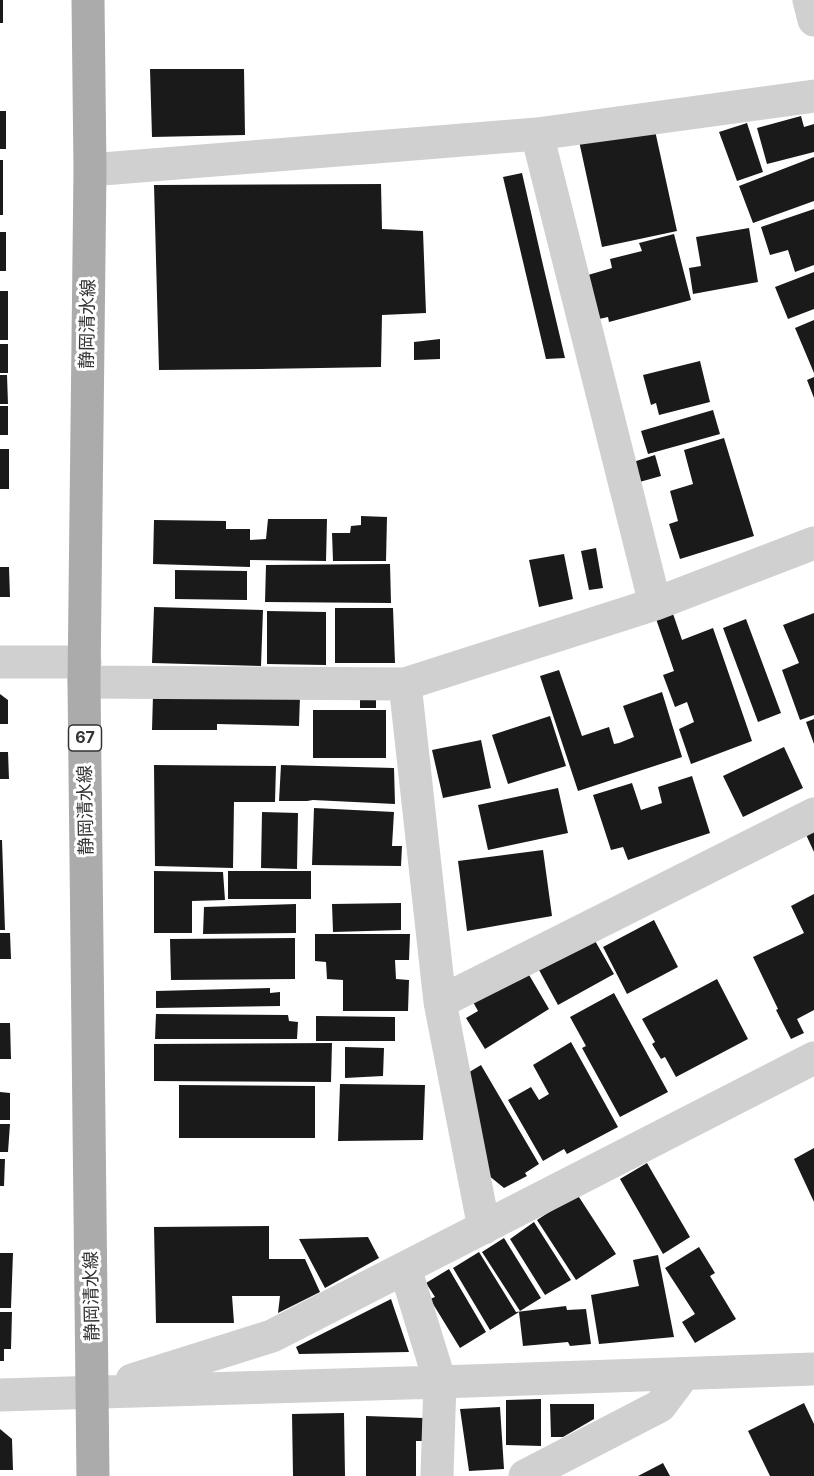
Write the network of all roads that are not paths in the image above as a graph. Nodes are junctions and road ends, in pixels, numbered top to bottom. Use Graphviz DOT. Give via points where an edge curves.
graph roads {
  1 [pos="88,0"];
  2 [pos="809,0"];
  3 [pos="814,20"];
  4 [pos="814,96"];
  5 [pos="537,134"];
  6 [pos="90,170"];
  7 [pos="814,543"];
  8 [pos="655,604"];
  9 [pos="0,662"];
  10 [pos="85,672"];
  11 [pos="405,684"];
  12 [pos="814,814"];
  13 [pos="440,1002"];
  14 [pos="814,1058"];
  15 [pos="484,1228"];
  16 [pos="405,1268"];
  17 [pos="814,1368"];
  18 [pos="684,1374"];
  19 [pos="440,1382"];
  20 [pos="93,1392"];
  21 [pos="0,1395"];
  22 [pos="93,1476"];
  23 [pos="437,1476"];
  24 [pos="525,1476"];
  1 -- 6 [label="main road, 静岡清水線 / 67"];
  2 -- 3 [label="street"];
  4 -- 5 [label="street"];
  5 -- 6 [label="street"];
  5 -- 8 [label="street"];
  6 -- 10 [label="main road, 静岡清水線 / 67"];
  7 -- 8 [label="street"];
  8 -- 11 [label="street"];
  9 -- 10 [label="street"];
  10 -- 11 [label="street"];
  10 -- 20 [label="main road, 静岡清水線 / 67"];
  11 -- 13 [label="street"];
  12 -- 13 [label="street"];
  13 -- 15 [label="street"];
  14 -- 15 [label="street"];
  15 -- 16 [label="street"];
  16 -- 19 [label="street"];
  16 -- 20 [label="street" via="272,1336"];
  17 -- 18 [label="street"];
  18 -- 19 [label="street"];
  18 -- 24 [label="street" via="660,1406"];
  19 -- 20 [label="street"];
  19 -- 23 [label="street"];
  20 -- 21 [label="street"];
  20 -- 22 [label="main road, 静岡清水線 / 67"];
}
